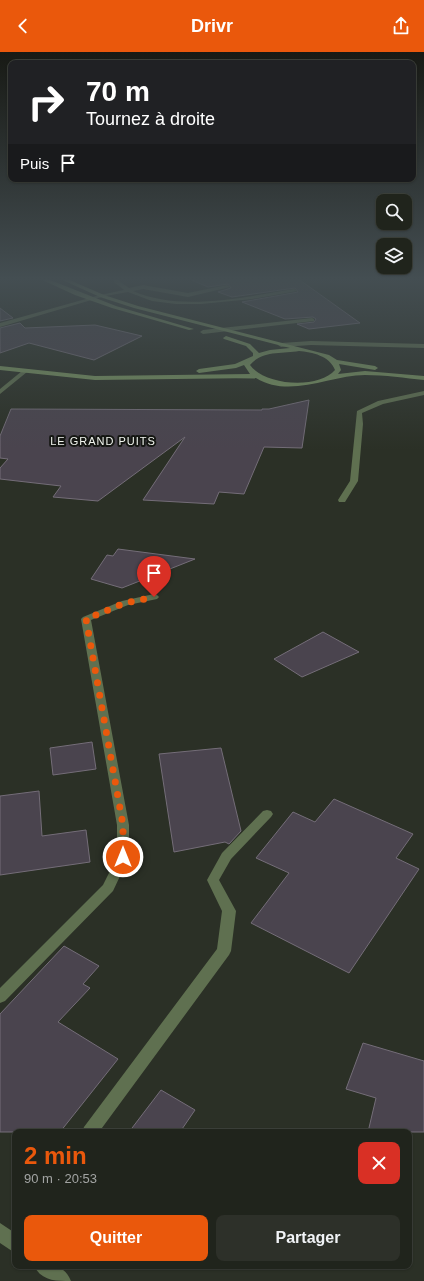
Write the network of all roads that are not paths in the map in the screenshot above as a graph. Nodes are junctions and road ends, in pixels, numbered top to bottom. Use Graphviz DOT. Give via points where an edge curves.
graph roads {
  1 [pos="215,335"];
  2 [pos="242,335"];
  3 [pos="281,345"];
  4 [pos="424,346"];
  5 [pos="297,350"];
  6 [pos="253,358"];
  7 [pos="0,362"];
  8 [pos="335,362"];
  9 [pos="0,368"];
  10 [pos="24,372"];
  11 [pos="256,376"];
  12 [pos="332,376"];
  13 [pos="424,377"];
  14 [pos="0,392"];
  15 [pos="424,393"];
  16 [pos="342,500"];
  17 [pos="154,597"];
  18 [pos="267,814"];
  19 [pos="0,997"];
  20 [pos="92,1129"];
  21 [pos="47,1269"];
  22 [pos="62,1281"];
  1 -- 6 [label="main road" via="248,345 256,352"];
  2 -- 3 [label="main road"];
  3 -- 4 [label="street" via="311,343"];
  3 -- 5 [label="main road"];
  5 -- 6 [label="main road" via="274,351"];
  5 -- 8 [label="main road" via="327,356"];
  6 -- 7 [label="main road" via="236,366 212,371 156,373 69,370"];
  6 -- 11 [label="main road" via="248,365 249,371"];
  8 -- 12 [label="main road" via="338,370"];
  8 -- 13 [label="main road" via="395,370"];
  9 -- 10 [label="main road"];
  10 -- 11 [label="main road" via="95,378"];
  10 -- 14 [label="street"];
  11 -- 12 [label="main road" via="273,382 295,384 317,382"];
  12 -- 13 [label="main road" via="365,373"];
  15 -- 16 [label="street" via="365,407 359,412 354,481"];
  17 -- 19 [label="street" via="125,603 86,619 123,825 123,857 108,888"];
  18 -- 20 [label="street" via="226,856 213,880 229,911 224,951"];
  21 -- 22 [label="street"];
}
